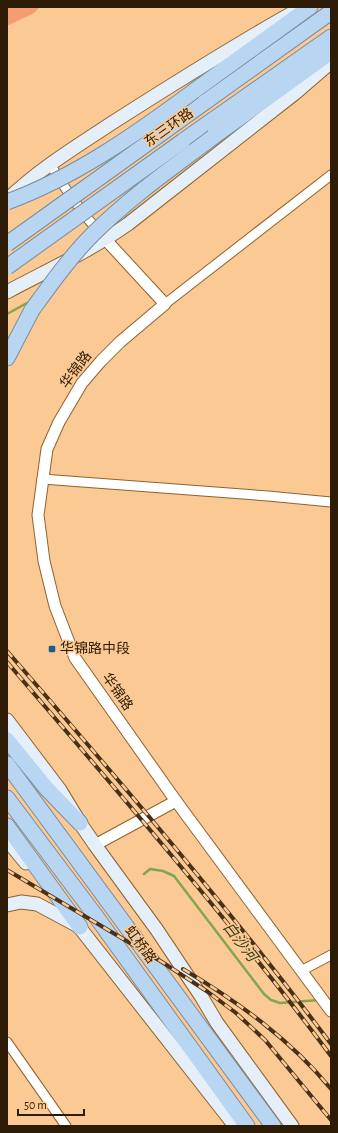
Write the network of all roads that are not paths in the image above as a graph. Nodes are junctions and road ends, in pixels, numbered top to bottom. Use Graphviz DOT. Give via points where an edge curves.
graph roads {
  1 [pos="302,7"];
  2 [pos="310,7"];
  3 [pos="331,12"];
  4 [pos="331,37"];
  5 [pos="331,52"];
  6 [pos="331,62"];
  7 [pos="50,164"];
  8 [pos="331,175"];
  9 [pos="7,201"];
  10 [pos="106,240"];
  11 [pos="7,244"];
  12 [pos="7,267"];
  13 [pos="7,292"];
  14 [pos="165,304"];
  15 [pos="7,358"];
  16 [pos="42,479"];
  17 [pos="331,502"];
  18 [pos="7,720"];
  19 [pos="7,740"];
  20 [pos="7,764"];
  21 [pos="7,798"];
  22 [pos="176,801"];
  23 [pos="80,823"];
  24 [pos="7,826"];
  25 [pos="7,840"];
  26 [pos="95,845"];
  27 [pos="7,906"];
  28 [pos="80,927"];
  29 [pos="331,955"];
  30 [pos="301,971"];
  31 [pos="331,1011"];
  32 [pos="7,1042"];
  33 [pos="66,1126"];
  34 [pos="235,1126"];
  35 [pos="247,1126"];
  36 [pos="272,1126"];
  37 [pos="292,1126"];
  1 -- 7 [label="main road" via="148,100"];
  2 -- 9 [label="highway, bridge" via="139,130 80,168"];
  3 -- 11 [label="highway, 东三环路, bridge"];
  4 -- 12 [label="highway, 东三环路, bridge"];
  5 -- 15 [label="highway, bridge" via="213,137 93,234 32,310"];
  6 -- 10 [label="main road" via="294,94"];
  7 -- 9 [label="main road"];
  7 -- 10 [label="street" via="87,219"];
  8 -- 14 [label="street"];
  10 -- 13 [label="main road"];
  10 -- 14 [label="street"];
  14 -- 16 [label="street, 华锦路" via="120,342 82,383 59,422 47,449"];
  16 -- 17 [label="street"];
  16 -- 22 [label="street, 华锦路" via="38,515 44,561 55,606 75,658"];
  18 -- 23 [label="main road" via="60,790"];
  19 -- 23 [label="highway" via="64,808"];
  20 -- 36 [label="highway, 虹桥路"];
  21 -- 35 [label="highway, 虹桥路"];
  22 -- 26 [label="street"];
  22 -- 30 [label="street, 华锦路"];
  23 -- 26 [label="main road"];
  24 -- 28 [label="highway"];
  25 -- 28 [label="main road"];
  26 -- 37 [label="main road" via="157,930 217,1024"];
  27 -- 28 [label="main road" via="21,902 37,904"];
  28 -- 34 [label="main road"];
  29 -- 30 [label="street"];
  30 -- 31 [label="street, 华锦路"];
  32 -- 33 [label="street"];
}
